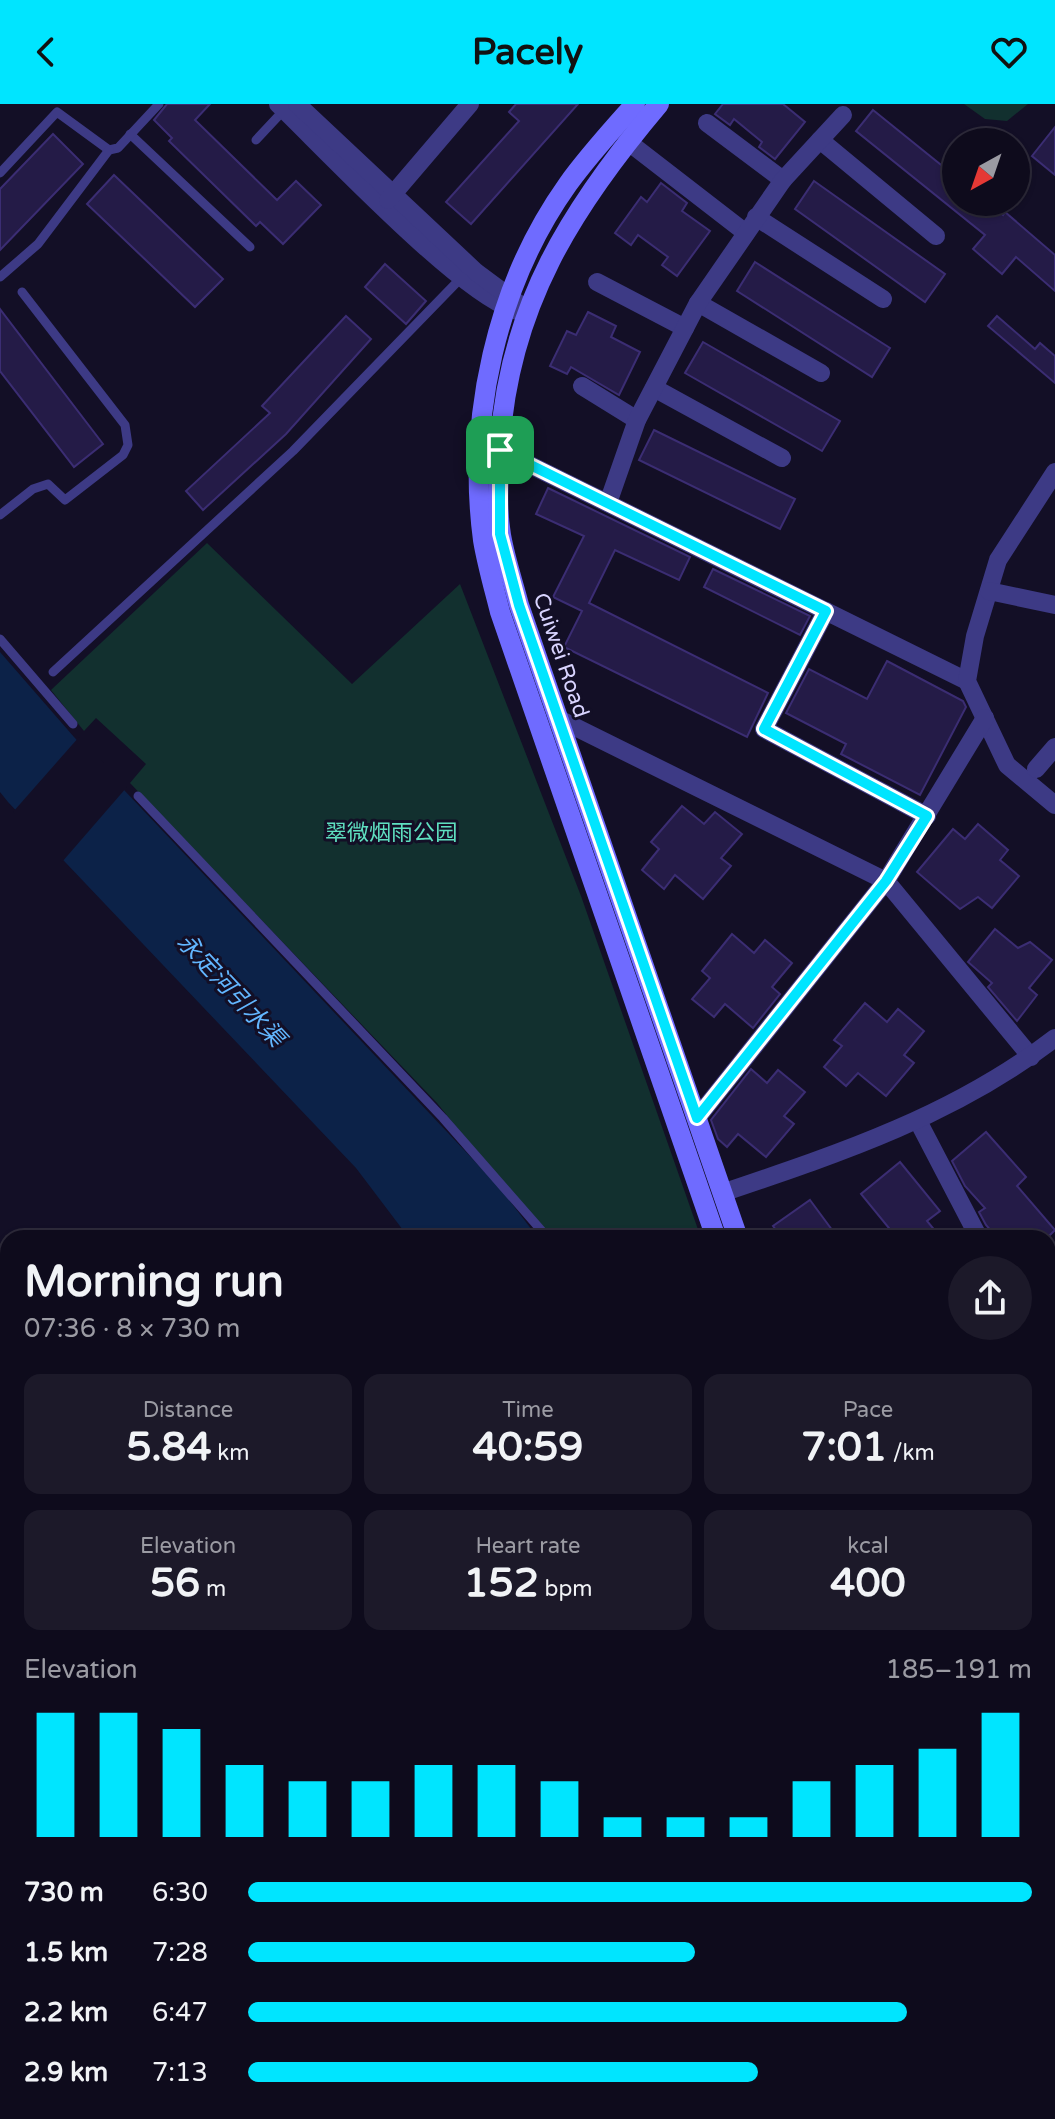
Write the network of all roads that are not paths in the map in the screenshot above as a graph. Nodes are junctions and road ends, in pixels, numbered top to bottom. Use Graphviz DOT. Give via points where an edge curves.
graph roads {
  1 [pos="159,104"];
  2 [pos="470,104"];
  3 [pos="635,104"];
  4 [pos="659,104"];
  5 [pos="286,106"];
  6 [pos="843,115"];
  7 [pos="707,123"];
  8 [pos="130,134"];
  9 [pos="256,140"];
  10 [pos="820,140"];
  11 [pos="627,141"];
  12 [pos="109,150"];
  13 [pos="0,173"];
  14 [pos="783,180"];
  15 [pos="389,199"];
  16 [pos="751,225"];
  17 [pos="936,236"];
  18 [pos="250,247"];
  19 [pos="0,277"];
  20 [pos="461,278"];
  21 [pos="597,282"];
  22 [pos="22,292"];
  23 [pos="883,299"];
  24 [pos="698,303"];
  25 [pos="514,306"];
  26 [pos="685,328"];
  27 [pos="821,373"];
  28 [pos="582,386"];
  29 [pos="654,388"];
  30 [pos="637,420"];
  31 [pos="500,450"];
  32 [pos="782,458"];
  33 [pos="1055,472"];
  34 [pos="608,503"];
  35 [pos="0,515"];
  36 [pos="989,591"];
  37 [pos="1055,605"];
  38 [pos="826,611"];
  39 [pos="0,639"];
  40 [pos="53,672"];
  41 [pos="967,681"];
  42 [pos="985,718"];
  43 [pos="559,719"];
  44 [pos="73,724"];
  45 [pos="1055,747"];
  46 [pos="1036,769"];
  47 [pos="138,796"];
  48 [pos="1055,805"];
  49 [pos="927,816"];
  50 [pos="886,881"];
  51 [pos="1055,1038"];
  52 [pos="1031,1057"];
  53 [pos="697,1118"];
  54 [pos="918,1121"];
  55 [pos="722,1193"];
  56 [pos="541,1230"];
  57 [pos="713,1230"];
  58 [pos="735,1230"];
  59 [pos="975,1230"];
  1 -- 8 [label="lane"];
  2 -- 15 [label="street"];
  3 -- 25 [label="main road, Cuiwei Road" via="567,186 535,241"];
  4 -- 11 [label="main road, Cuiwei Road"];
  5 -- 9 [label="lane"];
  5 -- 15 [label="street"];
  6 -- 10 [label="street"];
  7 -- 14 [label="street"];
  8 -- 12 [label="lane"];
  8 -- 18 [label="lane"];
  10 -- 14 [label="street"];
  10 -- 17 [label="street"];
  11 -- 16 [label="street"];
  11 -- 25 [label="main road, Cuiwei Road"];
  12 -- 13 [label="lane" via="57,112"];
  12 -- 19 [label="lane" via="38,244"];
  14 -- 16 [label="street"];
  15 -- 20 [label="street"];
  15 -- 25 [label="street"];
  16 -- 23 [label="street"];
  16 -- 24 [label="street"];
  20 -- 25 [label="street"];
  20 -- 40 [label="lane" via="293,451"];
  21 -- 26 [label="street"];
  22 -- 35 [label="lane" via="125,425 128,445 123,455 65,500 48,484"];
  24 -- 26 [label="street"];
  24 -- 27 [label="street"];
  25 -- 31 [label="main road, Cuiwei Road"];
  25 -- 57 [label="main road, Cuiwei Road" via="496,337 484,401 478,469 484,542 500,612"];
  26 -- 29 [label="street"];
  28 -- 30 [label="street"];
  29 -- 30 [label="street"];
  29 -- 32 [label="street"];
  30 -- 34 [label="street"];
  31 -- 34 [label="street"];
  31 -- 43 [label="main road, Cuiwei Road" via="500,534"];
  33 -- 36 [label="street" via="998,560"];
  34 -- 38 [label="street"];
  36 -- 37 [label="street"];
  36 -- 41 [label="street"];
  38 -- 41 [label="street"];
  38 -- 49 [label="street" via="764,729"];
  39 -- 44 [label="lane"];
  41 -- 42 [label="street"];
  42 -- 48 [label="street" via="1007,765"];
  42 -- 49 [label="street"];
  43 -- 50 [label="street"];
  43 -- 53 [label="main road, Cuiwei Road"];
  45 -- 46 [label="street"];
  47 -- 56 [label="lane" via="443,1118"];
  49 -- 50 [label="street"];
  50 -- 52 [label="street"];
  50 -- 53 [label="street"];
  51 -- 52 [label="street"];
  52 -- 54 [label="street"];
  53 -- 55 [label="main road, Cuiwei Road"];
  54 -- 55 [label="street"];
  54 -- 59 [label="street"];
  55 -- 58 [label="main road, Cuiwei Road"];
}
